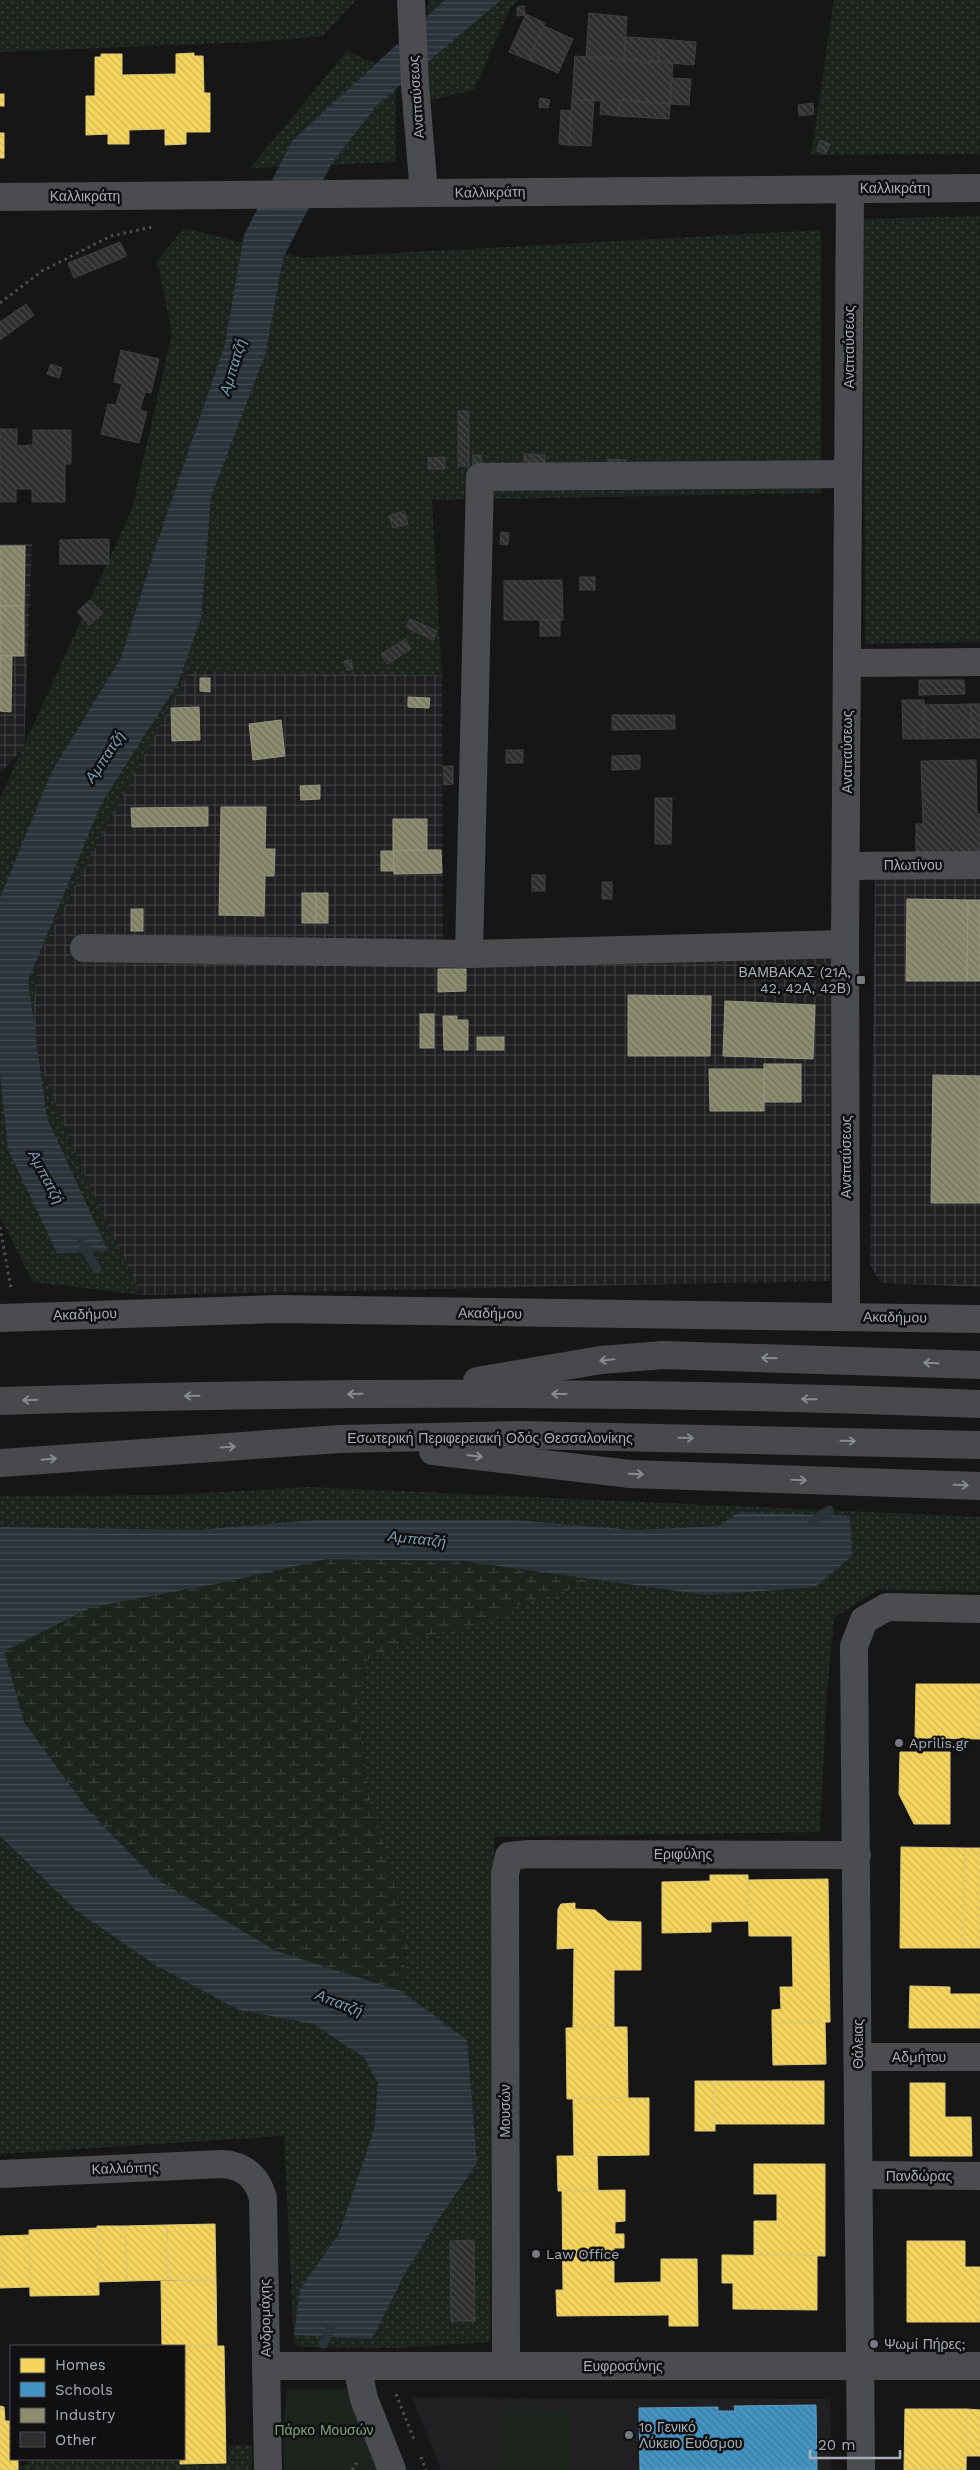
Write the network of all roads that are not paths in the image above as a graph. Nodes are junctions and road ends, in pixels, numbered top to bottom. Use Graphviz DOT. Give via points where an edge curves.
graph roads {
  1 [pos="411,0"];
  2 [pos="980,188"];
  3 [pos="850,189"];
  4 [pos="424,193"];
  5 [pos="0,197"];
  6 [pos="848,474"];
  7 [pos="980,662"];
  8 [pos="848,663"];
  9 [pos="980,865"];
  10 [pos="846,866"];
  11 [pos="845,944"];
  12 [pos="84,948"];
  13 [pos="469,954"];
  14 [pos="846,1316"];
  15 [pos="8,1318"];
  16 [pos="980,1319"];
  17 [pos="980,1365"];
  18 [pos="404,1394"];
  19 [pos="0,1401"];
  20 [pos="980,1404"];
  21 [pos="340,1439"];
  22 [pos="980,1445"];
  23 [pos="0,1463"];
  24 [pos="980,1486"];
  25 [pos="980,1609"];
  26 [pos="857,1855"];
  27 [pos="510,1856"];
  28 [pos="859,2056"];
  29 [pos="980,2057"];
  30 [pos="248,2171"];
  31 [pos="0,2174"];
  32 [pos="859,2176"];
  33 [pos="980,2176"];
  34 [pos="266,2366"];
  35 [pos="357,2366"];
  36 [pos="506,2366"];
  37 [pos="860,2366"];
  38 [pos="980,2366"];
  39 [pos="268,2470"];
  40 [pos="392,2470"];
  41 [pos="861,2470"];
  1 -- 4 [label="street, Αναπαύσεως"];
  2 -- 3 [label="street, Καλλικράτη"];
  3 -- 4 [label="street, Καλλικράτη"];
  3 -- 6 [label="street, Αναπαύσεως"];
  4 -- 5 [label="street, Καλλικράτη"];
  6 -- 8 [label="street, Αναπαύσεως"];
  6 -- 13 [label="street" via="480,477"];
  7 -- 8 [label="street"];
  8 -- 10 [label="street, Αναπαύσεως"];
  9 -- 10 [label="street, Πλωτίνου"];
  10 -- 11 [label="street, Αναπαύσεως"];
  11 -- 13 [label="street"];
  11 -- 14 [label="street, Αναπαύσεως"];
  12 -- 13 [label="street"];
  14 -- 15 [label="street, Ακαδήμου" via="276,1309"];
  14 -- 16 [label="street, Ακαδήμου"];
  17 -- 18 [label="highway, one-way" via="663,1355 601,1360"];
  18 -- 19 [label="highway, one-way"];
  20 -- 18 [label="highway, one-way" via="610,1395"];
  21 -- 22 [label="highway, Εσωτερική Περιφερειακή Οδός Θεσσαλονίκης, one-way" via="521,1435"];
  23 -- 21 [label="highway, Εσωτερική Περιφερειακή Οδός Θεσσαλονίκης, one-way"];
  21 -- 24 [label="highway, one-way" via="630,1474"];
  25 -- 26 [label="street, Θάλειας" via="887,1607 864,1620 854,1646"];
  26 -- 27 [label="street, Εριφύλης"];
  26 -- 28 [label="street, Θάλειας"];
  27 -- 36 [label="street, Μουσών" via="504,1874"];
  28 -- 29 [label="street, Αδμήτου"];
  28 -- 32 [label="street, Θάλειας"];
  30 -- 31 [label="street, Καλλιόπης" via="237,2165 223,2164"];
  30 -- 34 [label="street, Ανδρομάχης" via="263,2198"];
  32 -- 33 [label="street, Πανδώρας"];
  32 -- 37 [label="street, Θάλειας"];
  34 -- 35 [label="street, Ευφροσύνης"];
  34 -- 39 [label="street, Ανδρομάχης"];
  35 -- 36 [label="street, Ευφροσύνης"];
  35 -- 40 [label="street" via="364,2399"];
  36 -- 37 [label="street, Ευφροσύνης"];
  37 -- 38 [label="street, Ευφροσύνης"];
  37 -- 41 [label="street, Θάλειας"];
}
